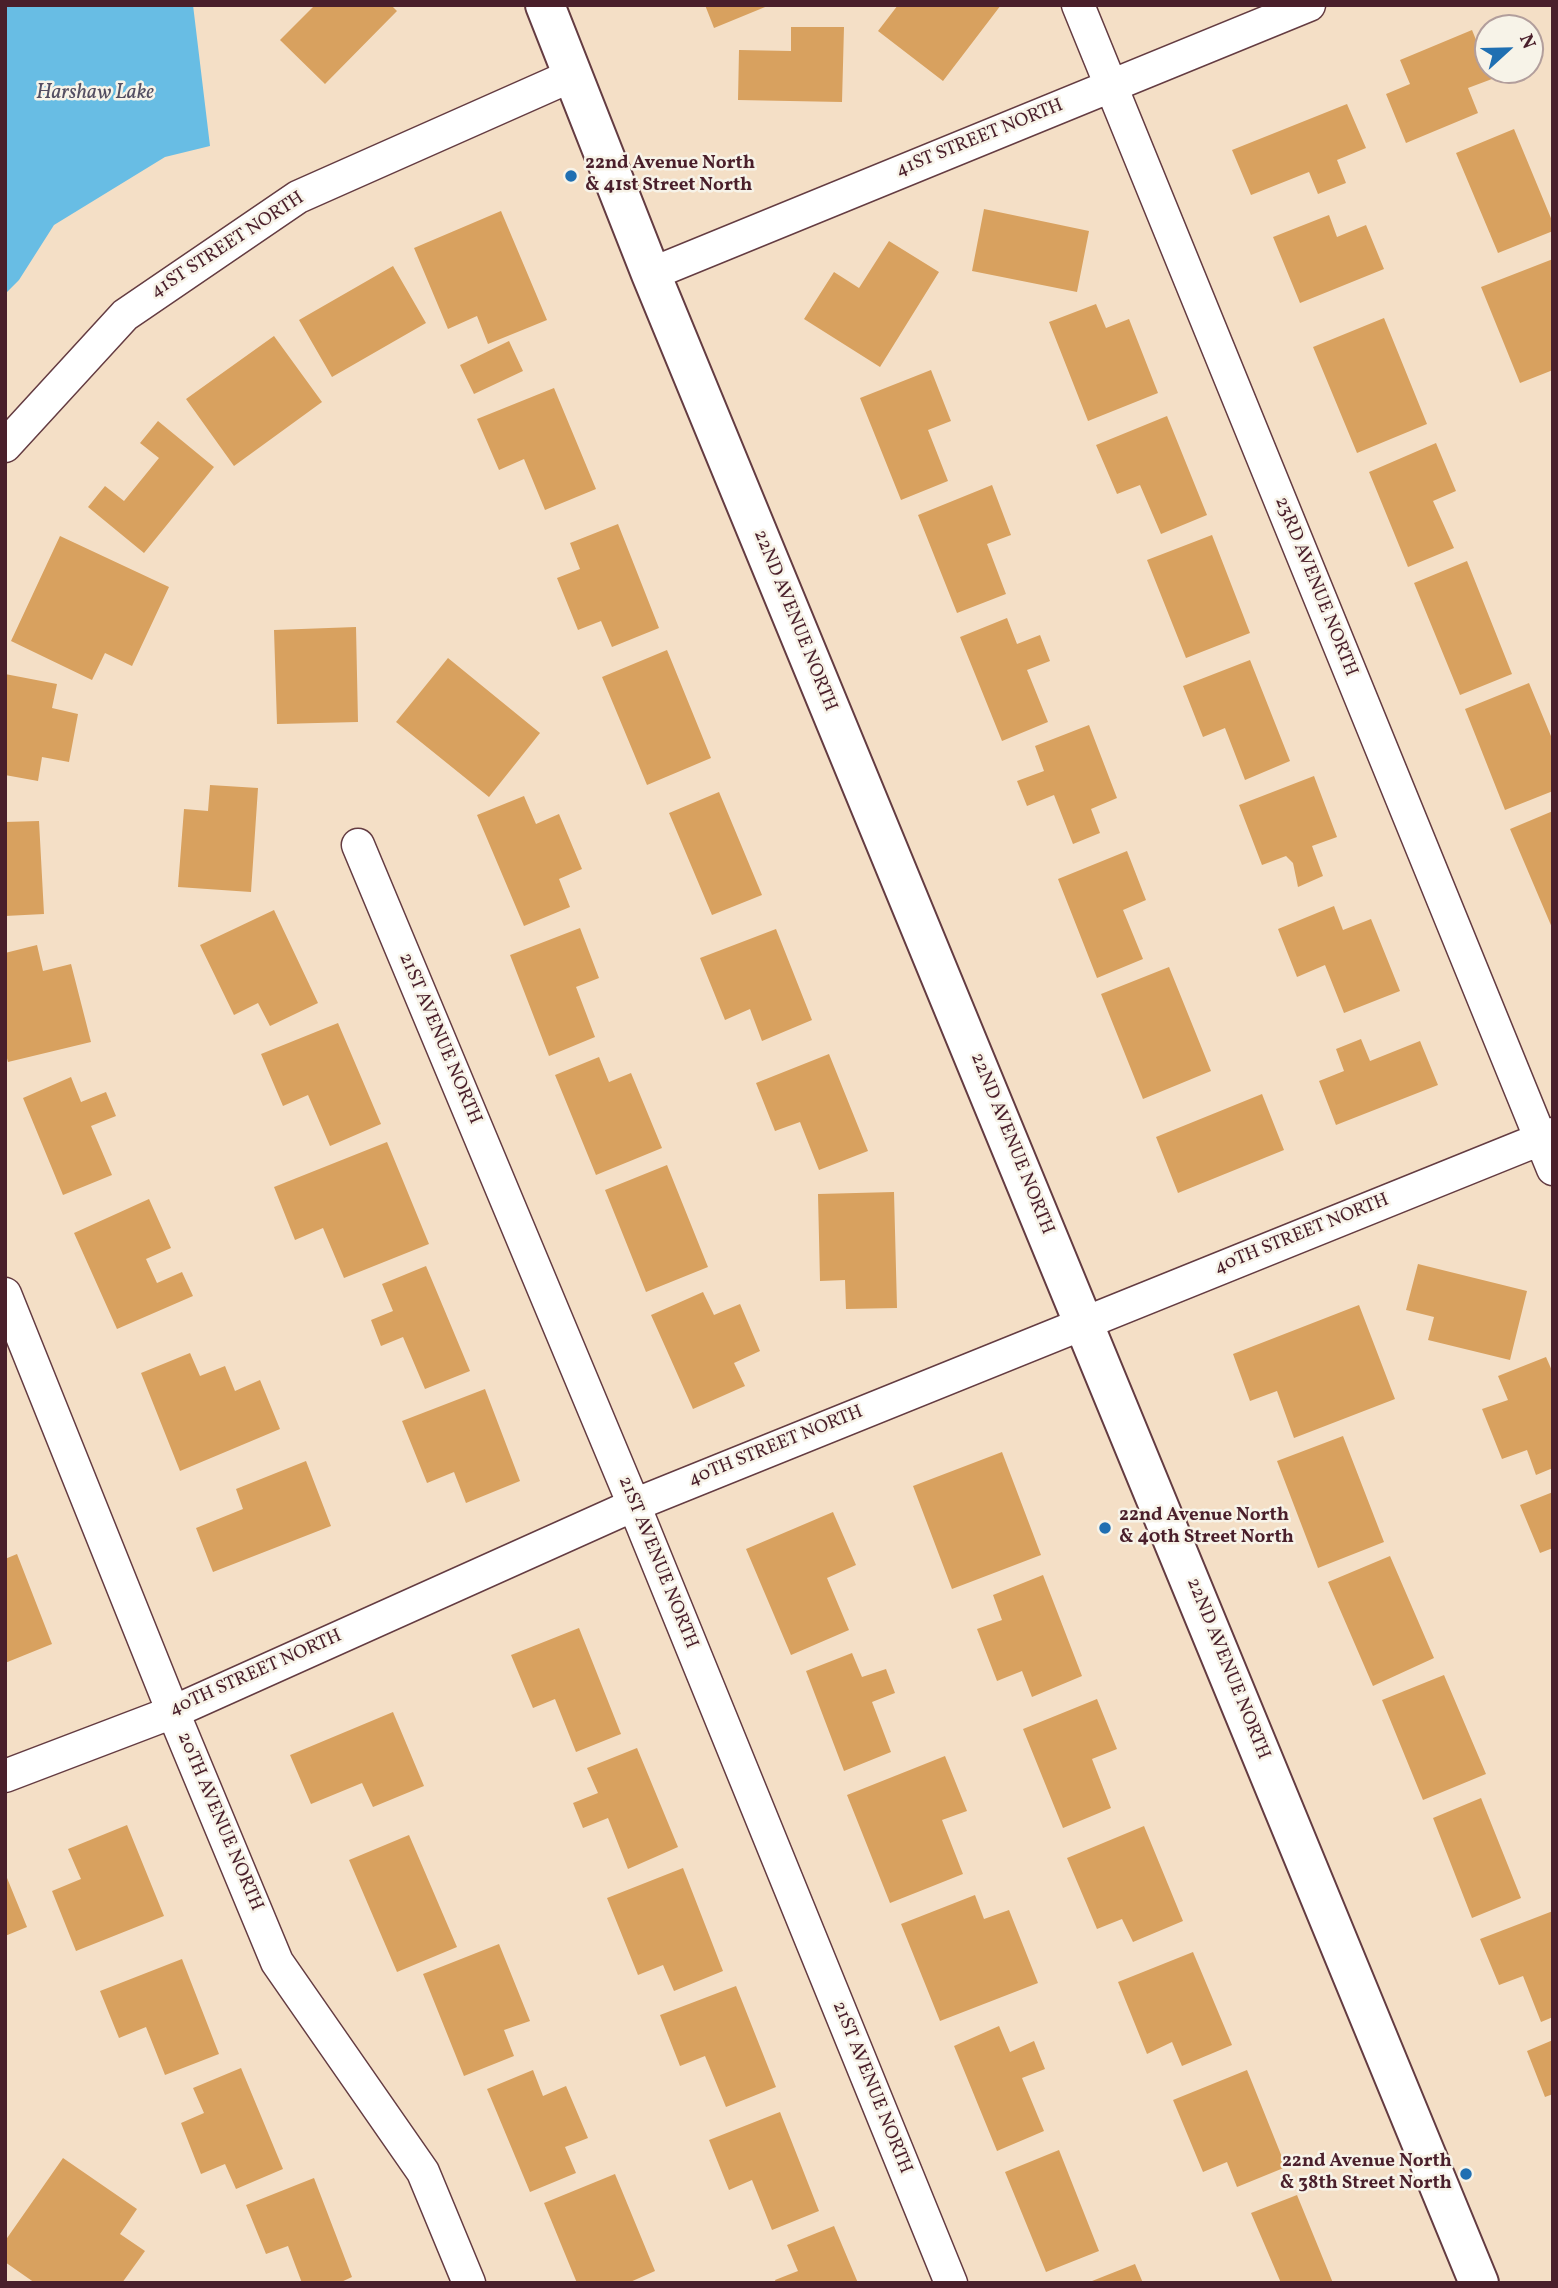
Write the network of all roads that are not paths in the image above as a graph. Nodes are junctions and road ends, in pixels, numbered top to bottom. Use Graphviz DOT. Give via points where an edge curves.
graph roads {
  1 [pos="545,5"];
  2 [pos="1078,5"];
  3 [pos="1309,5"];
  4 [pos="573,75"];
  5 [pos="1110,86"];
  6 [pos="651,274"];
  7 [pos="5,446"];
  8 [pos="358,845"];
  9 [pos="1547,1136"];
  10 [pos="1553,1169"];
  11 [pos="5,1294"];
  12 [pos="1085,1322"];
  13 [pos="634,1505"];
  14 [pos="173,1712"];
  15 [pos="5,1776"];
  16 [pos="469,2283"];
  17 [pos="951,2283"];
  18 [pos="1479,2283"];
  1 -- 4 [label="main road, 22ND AVENUE NORTH"];
  2 -- 5 [label="street, 23RD AVENUE NORTH"];
  3 -- 5 [label="street, 41ST STREET NORTH"];
  4 -- 6 [label="main road, 22ND AVENUE NORTH"];
  4 -- 7 [label="street, 41ST STREET NORTH" via="298,197 125,315"];
  5 -- 6 [label="street, 41ST STREET NORTH"];
  5 -- 9 [label="street, 23RD AVENUE NORTH"];
  6 -- 12 [label="main road, 22ND AVENUE NORTH"];
  8 -- 13 [label="street, 21ST AVENUE NORTH"];
  9 -- 10 [label="street, 23RD AVENUE NORTH"];
  9 -- 12 [label="street, 40TH STREET NORTH"];
  11 -- 14 [label="street, 20TH AVENUE NORTH"];
  12 -- 13 [label="street, 40TH STREET NORTH"];
  12 -- 18 [label="main road, 22ND AVENUE NORTH"];
  13 -- 14 [label="street, 40TH STREET NORTH"];
  13 -- 17 [label="street, 21ST AVENUE NORTH"];
  14 -- 15 [label="street, 40TH STREET NORTH"];
  14 -- 16 [label="street, 20TH AVENUE NORTH" via="277,1962 423,2172"];
}
